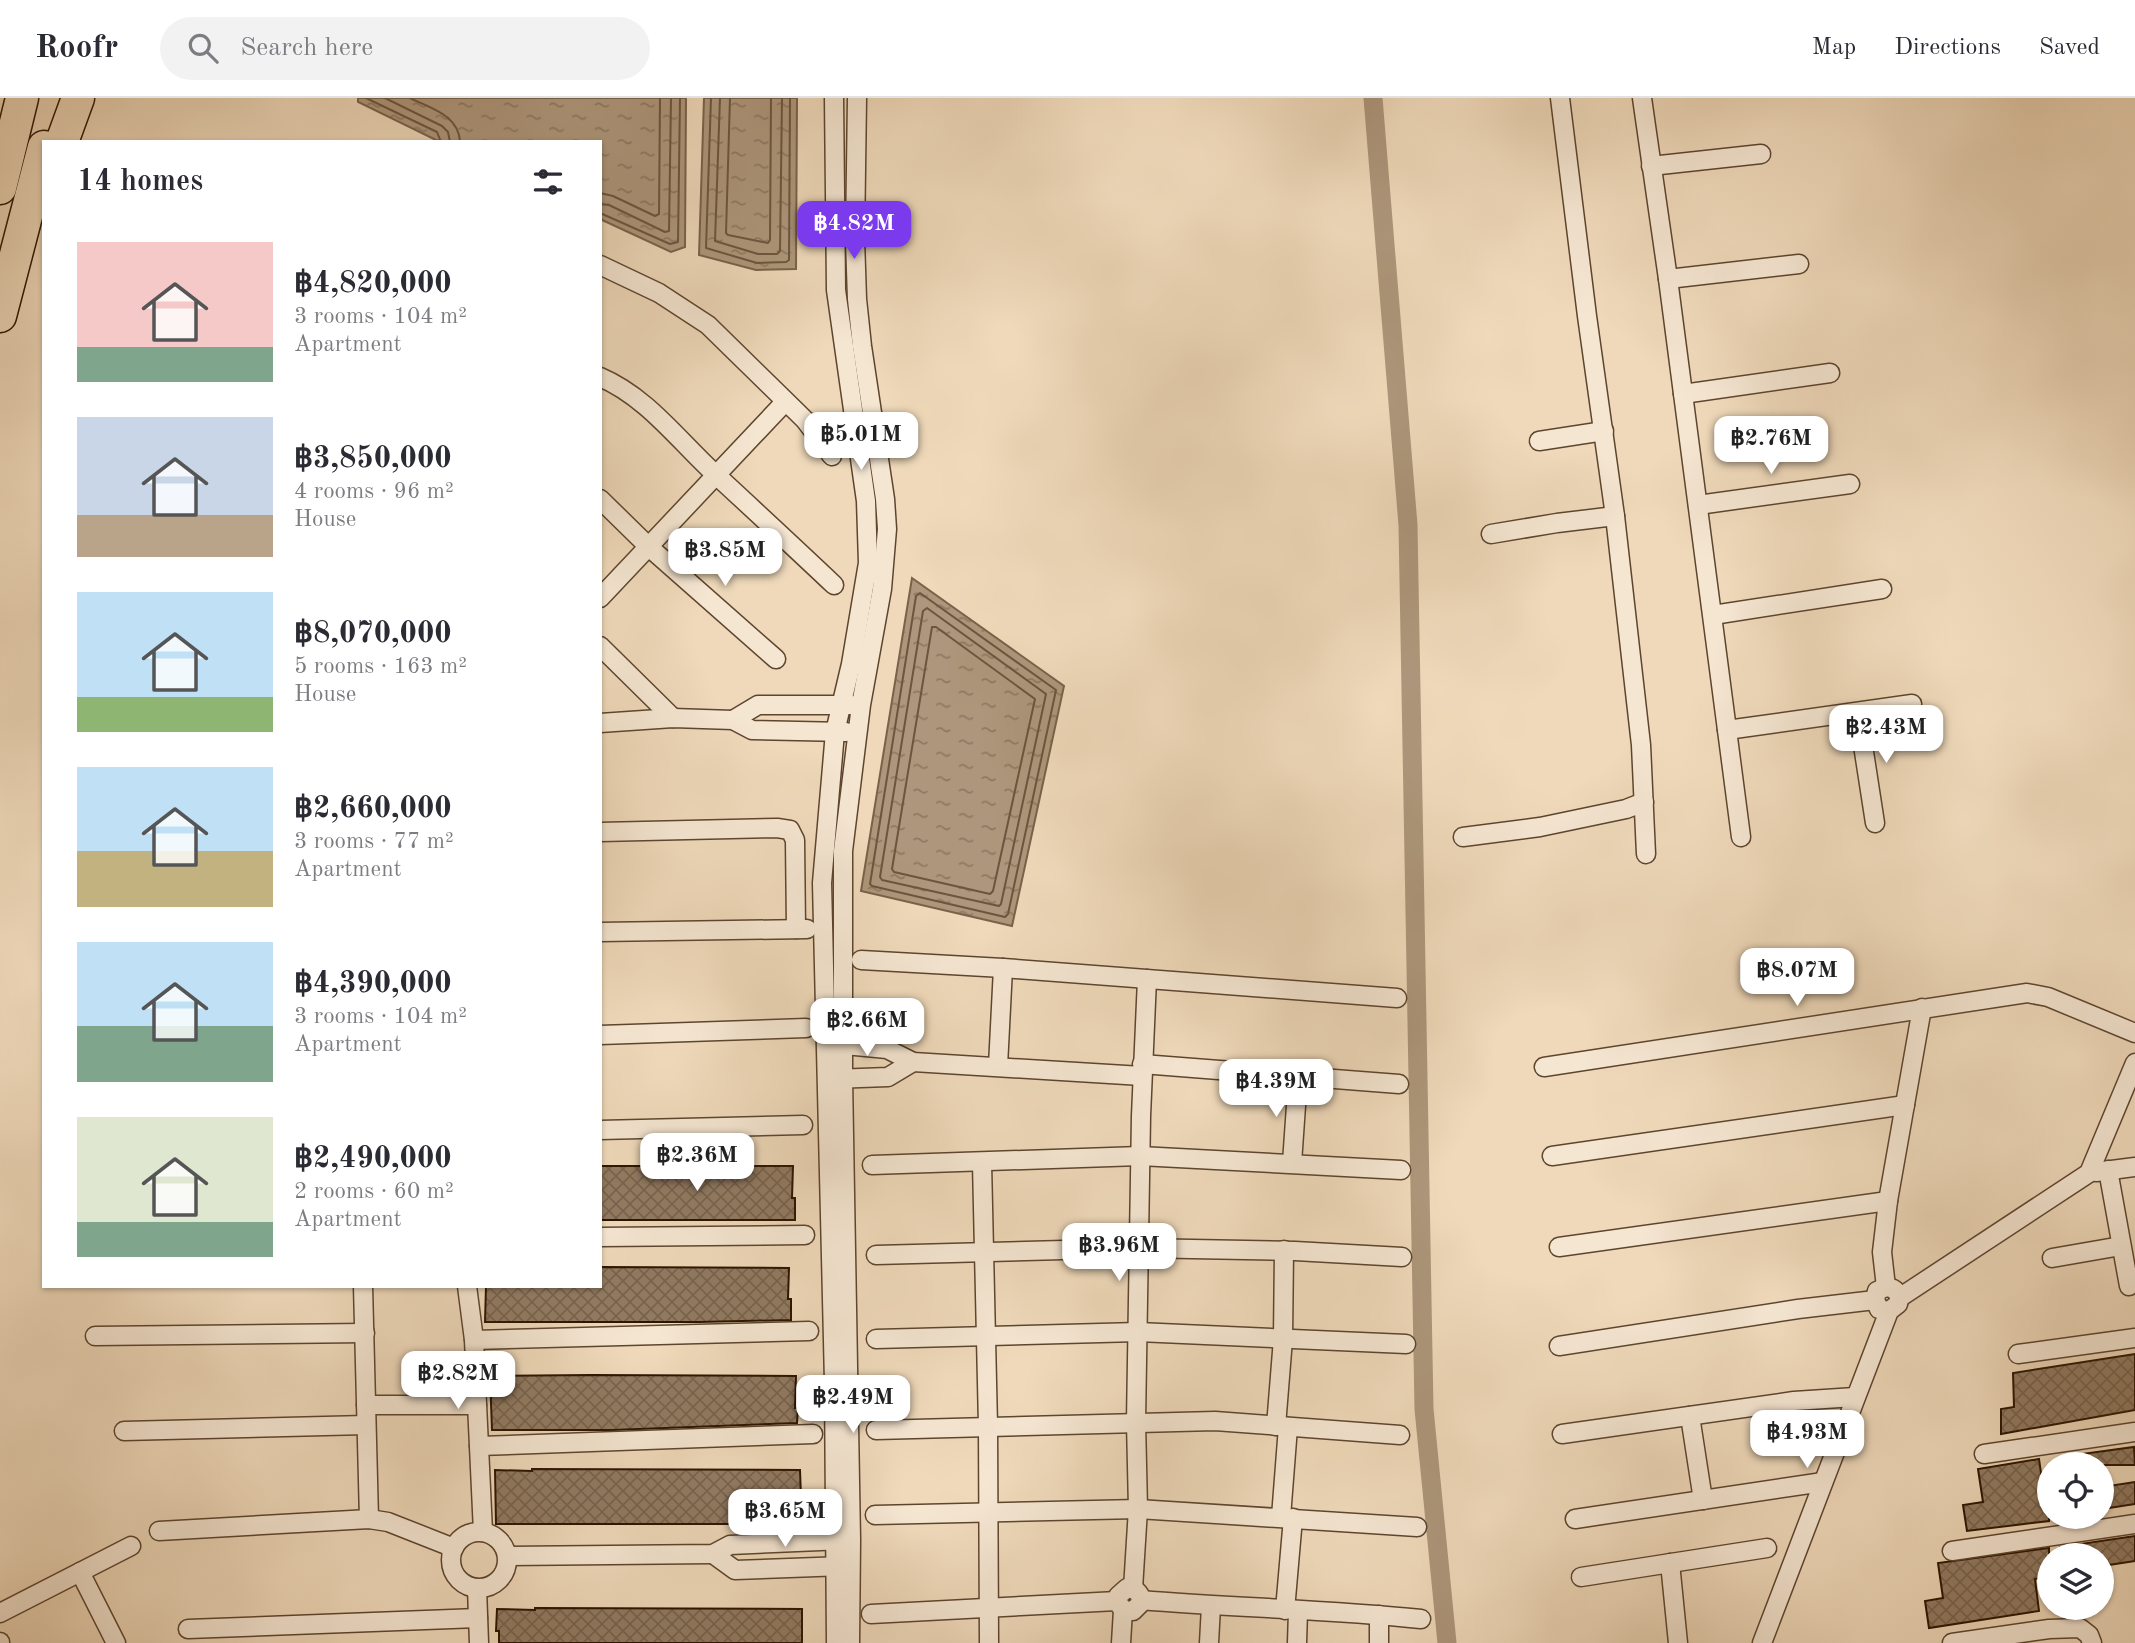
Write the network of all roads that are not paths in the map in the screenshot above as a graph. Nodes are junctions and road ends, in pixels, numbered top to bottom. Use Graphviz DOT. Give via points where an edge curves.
graph roads {
  1 [pos="22,98"];
  2 [pos="56,98"];
  3 [pos="78,98"];
  4 [pos="834,98"];
  5 [pos="857,98"];
  6 [pos="1560,98"];
  7 [pos="1642,98"];
  8 [pos="45,140"];
  9 [pos="63,140"];
  10 [pos="42,152"];
  11 [pos="1761,153"];
  12 [pos="1651,166"];
  13 [pos="0,188"];
  14 [pos="42,190"];
  15 [pos="21,238"];
  16 [pos="1799,264"];
  17 [pos="602,266"];
  18 [pos="1668,279"];
  19 [pos="0,316"];
  20 [pos="1829,373"];
  21 [pos="602,378"];
  22 [pos="1683,394"];
  23 [pos="785,402"];
  24 [pos="1604,431"];
  25 [pos="1539,441"];
  26 [pos="832,456"];
  27 [pos="716,475"];
  28 [pos="1850,484"];
  29 [pos="602,501"];
  30 [pos="1698,505"];
  31 [pos="1615,516"];
  32 [pos="1491,534"];
  33 [pos="649,547"];
  34 [pos="834,585"];
  35 [pos="1882,589"];
  36 [pos="602,596"];
  37 [pos="1713,615"];
  38 [pos="602,648"];
  39 [pos="776,659"];
  40 [pos="841,704"];
  41 [pos="1912,704"];
  42 [pos="861,705"];
  43 [pos="1858,713"];
  44 [pos="673,718"];
  45 [pos="733,720"];
  46 [pos="602,723"];
  47 [pos="1727,730"];
  48 [pos="835,732"];
  49 [pos="858,732"];
  50 [pos="1644,802"];
  51 [pos="1875,823"];
  52 [pos="602,832"];
  53 [pos="1463,836"];
  54 [pos="1741,837"];
  55 [pos="1646,854"];
  56 [pos="823,928"];
  57 [pos="842,928"];
  58 [pos="796,929"];
  59 [pos="602,932"];
  60 [pos="861,960"];
  61 [pos="1003,968"];
  62 [pos="1147,979"];
  63 [pos="1396,998"];
  64 [pos="1923,1009"];
  65 [pos="806,1028"];
  66 [pos="2135,1033"];
  67 [pos="602,1035"];
  68 [pos="834,1044"];
  69 [pos="913,1062"];
  70 [pos="998,1066"];
  71 [pos="2134,1066"];
  72 [pos="1544,1068"];
  73 [pos="1142,1070"];
  74 [pos="1298,1077"];
  75 [pos="835,1079"];
  76 [pos="1399,1084"];
  77 [pos="1905,1105"];
  78 [pos="803,1125"];
  79 [pos="602,1130"];
  80 [pos="1140,1156"];
  81 [pos="1552,1156"];
  82 [pos="982,1163"];
  83 [pos="1292,1163"];
  84 [pos="872,1165"];
  85 [pos="2135,1167"];
  86 [pos="1401,1170"];
  87 [pos="2108,1170"];
  88 [pos="2089,1173"];
  89 [pos="1888,1201"];
  90 [pos="805,1235"];
  91 [pos="602,1237"];
  92 [pos="2121,1245"];
  93 [pos="1559,1247"];
  94 [pos="1139,1248"];
  95 [pos="1284,1251"];
  96 [pos="983,1253"];
  97 [pos="876,1255"];
  98 [pos="1402,1257"];
  99 [pos="2052,1258"];
  100 [pos="2129,1286"];
  101 [pos="363,1288"];
  102 [pos="467,1288"];
  103 [pos="1887,1299"];
  104 [pos="809,1331"];
  105 [pos="1138,1332"];
  106 [pos="365,1333"];
  107 [pos="95,1335"];
  108 [pos="985,1336"];
  109 [pos="2135,1338"];
  110 [pos="876,1339"];
  111 [pos="1283,1339"];
  112 [pos="474,1340"];
  113 [pos="1406,1344"];
  114 [pos="1559,1346"];
  115 [pos="2018,1354"];
  116 [pos="1855,1397"];
  117 [pos="366,1405"];
  118 [pos="477,1405"];
  119 [pos="1690,1416"];
  120 [pos="1136,1423"];
  121 [pos="366,1425"];
  122 [pos="988,1426"];
  123 [pos="1282,1427"];
  124 [pos="876,1430"];
  125 [pos="124,1431"];
  126 [pos="2135,1432"];
  127 [pos="813,1434"];
  128 [pos="1562,1434"];
  129 [pos="1400,1435"];
  130 [pos="479,1446"];
  131 [pos="1984,1454"];
  132 [pos="1823,1482"];
  133 [pos="1703,1500"];
  134 [pos="1138,1509"];
  135 [pos="988,1513"];
  136 [pos="875,1516"];
  137 [pos="1287,1518"];
  138 [pos="369,1519"];
  139 [pos="1575,1519"];
  140 [pos="2135,1524"];
  141 [pos="1417,1527"];
  142 [pos="159,1531"];
  143 [pos="483,1532"];
  144 [pos="843,1540"];
  145 [pos="131,1546"];
  146 [pos="454,1548"];
  147 [pos="1767,1548"];
  148 [pos="1952,1551"];
  149 [pos="713,1554"];
  150 [pos="507,1556"];
  151 [pos="1670,1563"];
  152 [pos="843,1567"];
  153 [pos="79,1572"];
  154 [pos="1581,1577"];
  155 [pos="477,1588"];
  156 [pos="1137,1594"];
  157 [pos="1120,1606"];
  158 [pos="1211,1606"];
  159 [pos="988,1608"];
  160 [pos="1292,1611"];
  161 [pos="0,1613"];
  162 [pos="871,1614"];
  163 [pos="1380,1615"];
  164 [pos="478,1618"];
  165 [pos="1421,1619"];
  166 [pos="188,1629"];
  167 [pos="116,1643"];
  168 [pos="479,1643"];
  169 [pos="836,1643"];
  170 [pos="850,1643"];
  171 [pos="989,1643"];
  172 [pos="1121,1643"];
  173 [pos="1209,1643"];
  174 [pos="1297,1643"];
  175 [pos="1379,1643"];
  176 [pos="1678,1643"];
  177 [pos="1762,1643"];
  178 [pos="1952,1643"];
  179 [pos="2092,1643"];
  1 -- 13 [label="highway"];
  2 -- 8 [label="highway"];
  3 -- 9 [label="highway"];
  4 -- 40 [label="street" via="836,290 866,501 868,563"];
  5 -- 42 [label="street" via="857,299 885,499 886,558"];
  6 -- 24 [label="street"];
  7 -- 12 [label="street"];
  10 -- 15 [label="highway"];
  11 -- 12 [label="street"];
  12 -- 18 [label="street"];
  14 -- 15 [label="highway"];
  15 -- 19 [label="highway"];
  16 -- 18 [label="street"];
  17 -- 23 [label="street" via="659,293 708,325"];
  18 -- 22 [label="street"];
  20 -- 22 [label="street"];
  21 -- 27 [label="street" via="645,405"];
  22 -- 30 [label="street"];
  23 -- 26 [label="street"];
  23 -- 27 [label="street"];
  24 -- 25 [label="street"];
  24 -- 31 [label="street"];
  27 -- 33 [label="street"];
  27 -- 34 [label="street"];
  28 -- 30 [label="street"];
  29 -- 33 [label="street"];
  30 -- 37 [label="street"];
  31 -- 32 [label="street"];
  31 -- 50 [label="street"];
  33 -- 36 [label="street"];
  33 -- 39 [label="street"];
  35 -- 37 [label="street"];
  37 -- 47 [label="street"];
  38 -- 44 [label="street"];
  40 -- 42 [label="street"];
  40 -- 45 [label="street" via="758,705"];
  40 -- 48 [label="street"];
  41 -- 43 [label="street"];
  42 -- 49 [label="street"];
  43 -- 47 [label="street"];
  43 -- 51 [label="street"];
  44 -- 45 [label="street"];
  44 -- 46 [label="street"];
  45 -- 48 [label="street" via="752,730"];
  47 -- 54 [label="street"];
  48 -- 49 [label="street"];
  48 -- 56 [label="street" via="823,853"];
  49 -- 57 [label="street" via="843,851"];
  50 -- 53 [label="street" via="1540,827"];
  50 -- 55 [label="street"];
  52 -- 58 [label="street" via="790,830"];
  56 -- 57 [label="street"];
  56 -- 58 [label="street"];
  56 -- 68 [label="street"];
  57 -- 68 [label="street"];
  58 -- 59 [label="street"];
  60 -- 61 [label="street"];
  61 -- 62 [label="street"];
  61 -- 70 [label="street"];
  62 -- 63 [label="street"];
  62 -- 73 [label="street"];
  64 -- 66 [label="street" via="2027,993 2048,997"];
  64 -- 72 [label="street"];
  64 -- 77 [label="street"];
  65 -- 67 [label="street"];
  68 -- 69 [label="street" via="887,1049"];
  68 -- 75 [label="street"];
  69 -- 70 [label="street"];
  69 -- 75 [label="street" via="888,1077"];
  70 -- 73 [label="street"];
  71 -- 88 [label="street"];
  73 -- 74 [label="street"];
  73 -- 80 [label="street"];
  74 -- 76 [label="street"];
  74 -- 83 [label="street"];
  75 -- 144 [label="street"];
  77 -- 81 [label="street"];
  77 -- 89 [label="street"];
  78 -- 79 [label="street"];
  80 -- 82 [label="street"];
  80 -- 83 [label="street"];
  80 -- 94 [label="street"];
  82 -- 84 [label="street"];
  82 -- 96 [label="street"];
  83 -- 86 [label="street"];
  85 -- 87 [label="street"];
  87 -- 88 [label="street"];
  87 -- 92 [label="street"];
  88 -- 103 [label="street"];
  89 -- 93 [label="street"];
  89 -- 103 [label="street" via="1882,1252"];
  90 -- 91 [label="street"];
  92 -- 99 [label="street"];
  92 -- 100 [label="street"];
  94 -- 95 [label="street"];
  94 -- 96 [label="street"];
  94 -- 105 [label="street"];
  95 -- 98 [label="street"];
  95 -- 111 [label="street"];
  96 -- 97 [label="street"];
  96 -- 108 [label="street"];
  101 -- 106 [label="street"];
  102 -- 112 [label="street"];
  103 -- 114 [label="street"];
  103 -- 116 [label="street"];
  104 -- 112 [label="street"];
  105 -- 108 [label="street"];
  105 -- 111 [label="street"];
  105 -- 120 [label="street"];
  106 -- 107 [label="street"];
  106 -- 117 [label="street"];
  108 -- 110 [label="street"];
  108 -- 122 [label="street"];
  109 -- 115 [label="street"];
  111 -- 113 [label="street"];
  111 -- 123 [label="street"];
  112 -- 118 [label="street"];
  116 -- 119 [label="street"];
  116 -- 132 [label="street"];
  117 -- 118 [label="street"];
  117 -- 121 [label="street"];
  118 -- 130 [label="street"];
  119 -- 128 [label="street"];
  119 -- 133 [label="street"];
  120 -- 122 [label="street"];
  120 -- 123 [label="street" via="1215,1421"];
  120 -- 134 [label="street"];
  121 -- 125 [label="street"];
  121 -- 138 [label="street"];
  122 -- 124 [label="street"];
  122 -- 135 [label="street"];
  123 -- 129 [label="street"];
  123 -- 137 [label="street"];
  126 -- 131 [label="street"];
  127 -- 130 [label="street"];
  130 -- 143 [label="street"];
  132 -- 133 [label="street"];
  132 -- 177 [label="street"];
  133 -- 139 [label="street"];
  134 -- 135 [label="street"];
  134 -- 137 [label="street"];
  134 -- 156 [label="street"];
  135 -- 136 [label="street"];
  135 -- 159 [label="street"];
  137 -- 141 [label="street"];
  137 -- 160 [label="street"];
  138 -- 142 [label="street"];
  138 -- 146 [label="street"];
  140 -- 148 [label="street"];
  143 -- 146 [label="street" via="466,1535"];
  143 -- 150 [label="street" via="497,1538"];
  144 -- 149 [label="street" via="730,1545"];
  144 -- 152 [label="street"];
  145 -- 153 [label="street"];
  146 -- 155 [label="street" via="453,1569 458,1578"];
  147 -- 151 [label="street"];
  149 -- 150 [label="street"];
  149 -- 152 [label="street" via="735,1570"];
  150 -- 155 [label="street" via="499,1579"];
  151 -- 154 [label="street"];
  151 -- 176 [label="street"];
  152 -- 169 [label="street"];
  152 -- 170 [label="street"];
  153 -- 161 [label="street"];
  153 -- 167 [label="street"];
  155 -- 164 [label="street"];
  156 -- 157 [label="street" via="1137,1609"];
  156 -- 158 [label="street"];
  157 -- 159 [label="street"];
  157 -- 172 [label="street"];
  158 -- 160 [label="street"];
  158 -- 173 [label="street"];
  159 -- 162 [label="street"];
  159 -- 171 [label="street"];
  160 -- 163 [label="street"];
  160 -- 174 [label="street"];
  163 -- 165 [label="street"];
  163 -- 175 [label="street"];
  164 -- 166 [label="street"];
  164 -- 168 [label="street"];
  178 -- 179 [label="street" via="2080,1628"];
}
